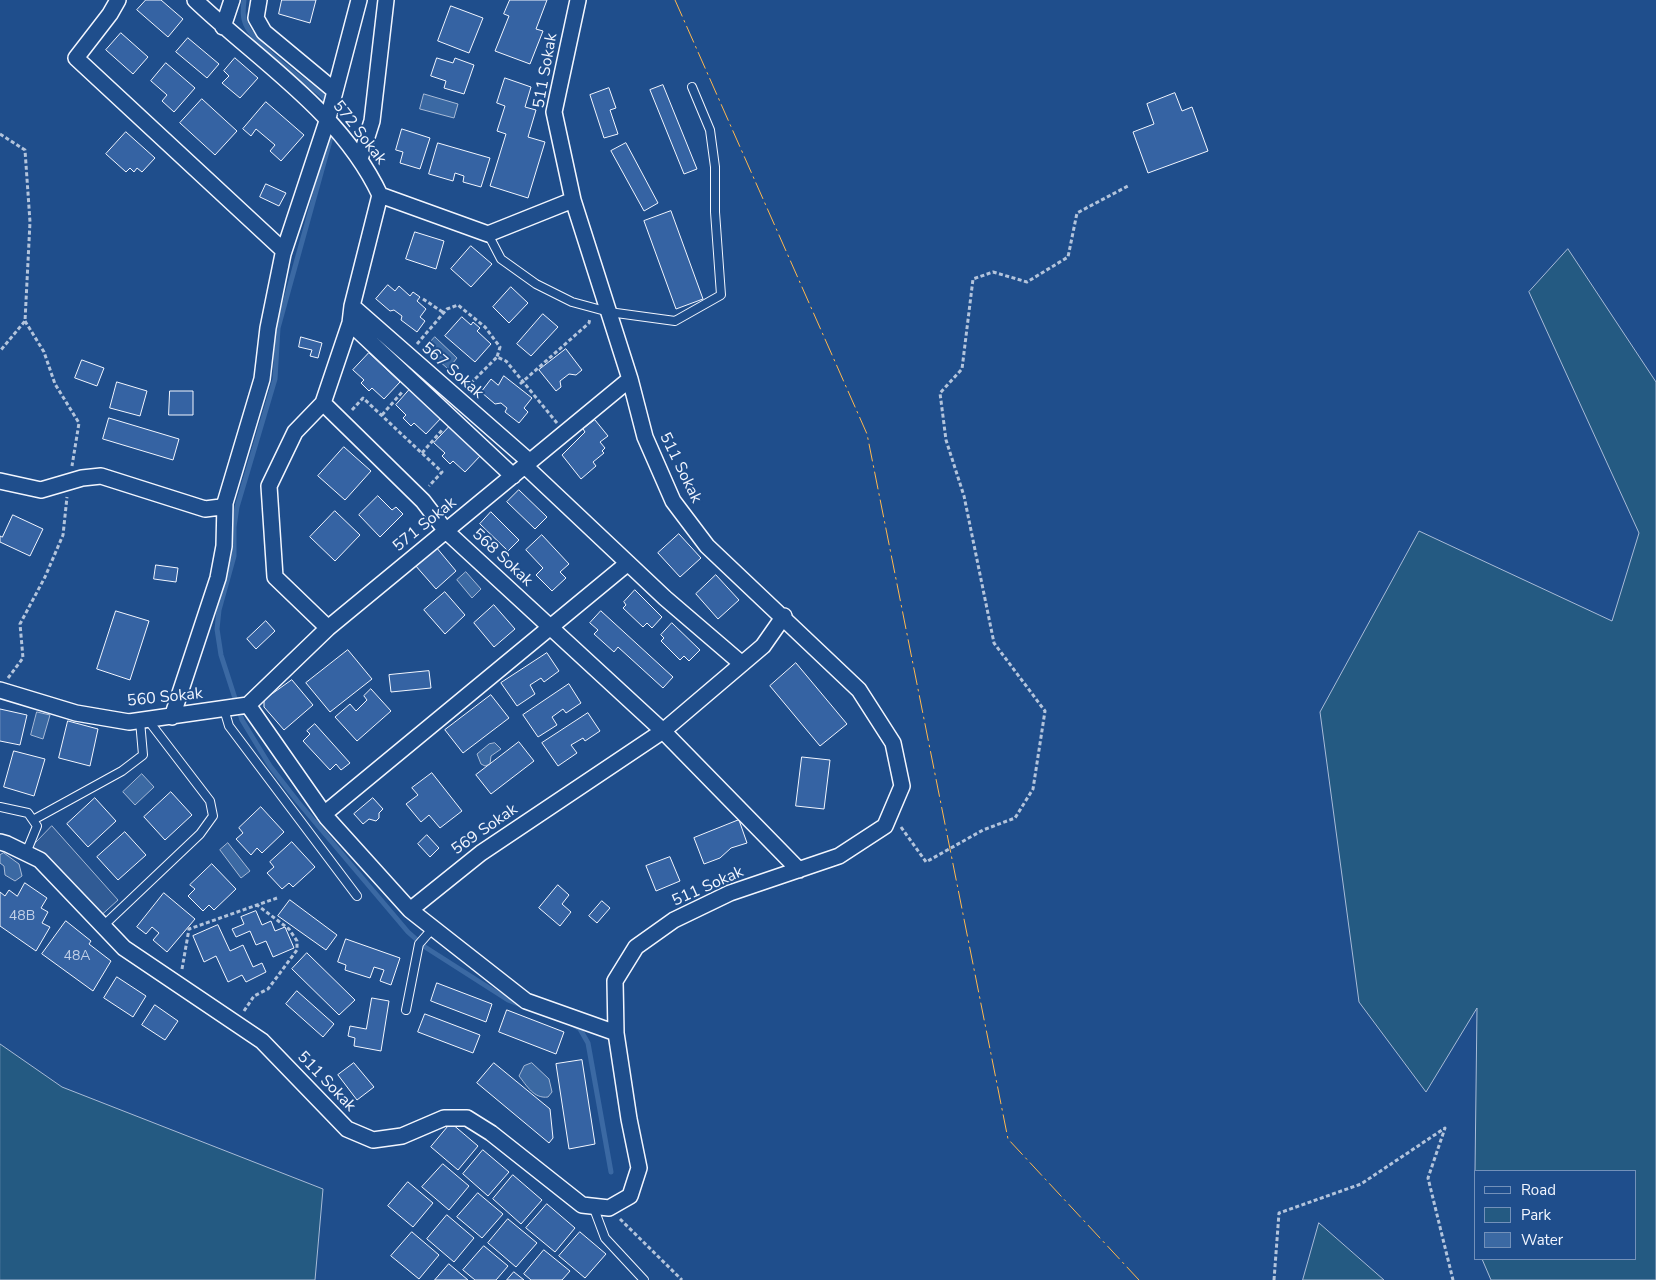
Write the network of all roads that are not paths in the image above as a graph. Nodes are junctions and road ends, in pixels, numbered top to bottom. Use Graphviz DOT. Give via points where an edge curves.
graph roads {
  1 [pos="118,0"];
  2 [pos="195,0"];
  3 [pos="232,0"];
  4 [pos="259,0"];
  5 [pos="359,0"];
  6 [pos="386,0"];
  7 [pos="578,0"];
  8 [pos="224,27"];
  9 [pos="692,87"];
  10 [pos="335,90"];
  11 [pos="328,118"];
  12 [pos="360,159"];
  13 [pos="380,195"];
  14 [pos="573,200"];
  15 [pos="488,234"];
  16 [pos="284,251"];
  17 [pos="352,306"];
  18 [pos="609,312"];
  19 [pos="350,323"];
  20 [pos="630,379"];
  21 [pos="323,403"];
  22 [pos="527,464"];
  23 [pos="513,476"];
  24 [pos="0,482"];
  25 [pos="225,503"];
  26 [pos="446,530"];
  27 [pos="628,563"];
  28 [pos="784,616"];
  29 [pos="328,628"];
  30 [pos="552,628"];
  31 [pos="742,664"];
  32 [pos="0,690"];
  33 [pos="237,707"];
  34 [pos="172,717"];
  35 [pos="144,720"];
  36 [pos="664,731"];
  37 [pos="0,807"];
  38 [pos="324,814"];
  39 [pos="33,820"];
  40 [pos="0,842"];
  41 [pos="26,853"];
  42 [pos="799,870"];
  43 [pos="358,896"];
  44 [pos="410,910"];
  45 [pos="103,926"];
  46 [pos="429,933"];
  47 [pos="406,1010"];
  48 [pos="616,1033"];
  49 [pos="593,1206"];
  50 [pos="644,1280"];
  1 -- 16 [label="street" via="76,58"];
  2 -- 8 [label="street, 572 Sokak"];
  3 -- 8 [label="street"];
  4 -- 10 [label="street" via="256,18 264,32"];
  5 -- 10 [label="street"];
  6 -- 12 [label="street" via="372,121"];
  7 -- 14 [label="street, 511 Sokak" via="554,112"];
  8 -- 11 [label="street, 572 Sokak"];
  9 -- 18 [label="lane" via="710,130 715,167 720,295 675,321"];
  10 -- 11 [label="street"];
  11 -- 12 [label="street, 572 Sokak"];
  11 -- 16 [label="street"];
  12 -- 13 [label="street, 572 Sokak"];
  13 -- 15 [label="street"];
  13 -- 17 [label="street"];
  14 -- 15 [label="street"];
  14 -- 18 [label="street, 511 Sokak"];
  15 -- 18 [label="lane" via="501,259 536,284 572,302"];
  16 -- 25 [label="street" via="268,328 262,379"];
  17 -- 19 [label="street"];
  17 -- 22 [label="street, 567 Sokak"];
  18 -- 20 [label="street, 511 Sokak"];
  19 -- 21 [label="street"];
  19 -- 23 [label="street, 567 Sokak"];
  20 -- 22 [label="street, 571 Sokak"];
  20 -- 28 [label="street, 511 Sokak" via="645,437 673,501 707,546"];
  21 -- 26 [label="street, 568 Sokak" via="419,497"];
  21 -- 29 [label="street" via="295,432 269,486 275,577"];
  22 -- 23 [label="street, 571 Sokak"];
  22 -- 27 [label="street, 567 Sokak"];
  23 -- 26 [label="street, 571 Sokak"];
  24 -- 25 [label="street" via="41,490 101,476 205,509"];
  25 -- 34 [label="street" via="224,546 218,578"];
  26 -- 29 [label="street, 571 Sokak"];
  26 -- 30 [label="street, 568 Sokak"];
  27 -- 30 [label="street"];
  27 -- 31 [label="street, 567 Sokak"];
  28 -- 31 [label="street, 569 Sokak" via="763,646"];
  28 -- 42 [label="street, 511 Sokak" via="859,690 893,743 902,786 885,826 839,856"];
  29 -- 33 [label="street, 571 Sokak"];
  30 -- 36 [label="street, 568 Sokak"];
  30 -- 38 [label="street"];
  31 -- 36 [label="street, 569 Sokak"];
  32 -- 35 [label="street, 560 Sokak" via="76,713 128,722"];
  33 -- 34 [label="street, 560 Sokak"];
  33 -- 38 [label="street"];
  33 -- 43 [label="lane" via="229,726"];
  34 -- 35 [label="street, 560 Sokak"];
  35 -- 39 [label="lane" via="143,755 122,771"];
  35 -- 45 [label="lane" via="210,801 213,816 200,834"];
  36 -- 42 [label="street, 568 Sokak"];
  36 -- 44 [label="street, 569 Sokak" via="481,853"];
  37 -- 39 [label="lane" via="28,813"];
  38 -- 44 [label="street"];
  39 -- 41 [label="lane" via="37,826"];
  40 -- 41 [label="street, 511 Sokak"];
  41 -- 45 [label="street, 511 Sokak" via="40,860"];
  42 -- 48 [label="street, 511 Sokak" via="730,893 674,920 636,947 615,981"];
  44 -- 46 [label="street"];
  45 -- 49 [label="street, 511 Sokak" via="124,948 262,1041 346,1129 373,1140 402,1136 444,1118 467,1118 491,1133 582,1205"];
  46 -- 47 [label="lane" via="419,944"];
  46 -- 48 [label="street" via="526,1000"];
  48 -- 49 [label="street, 511 Sokak" via="639,1168 630,1196 609,1208"];
  49 -- 50 [label="lane" via="605,1238"];
}
